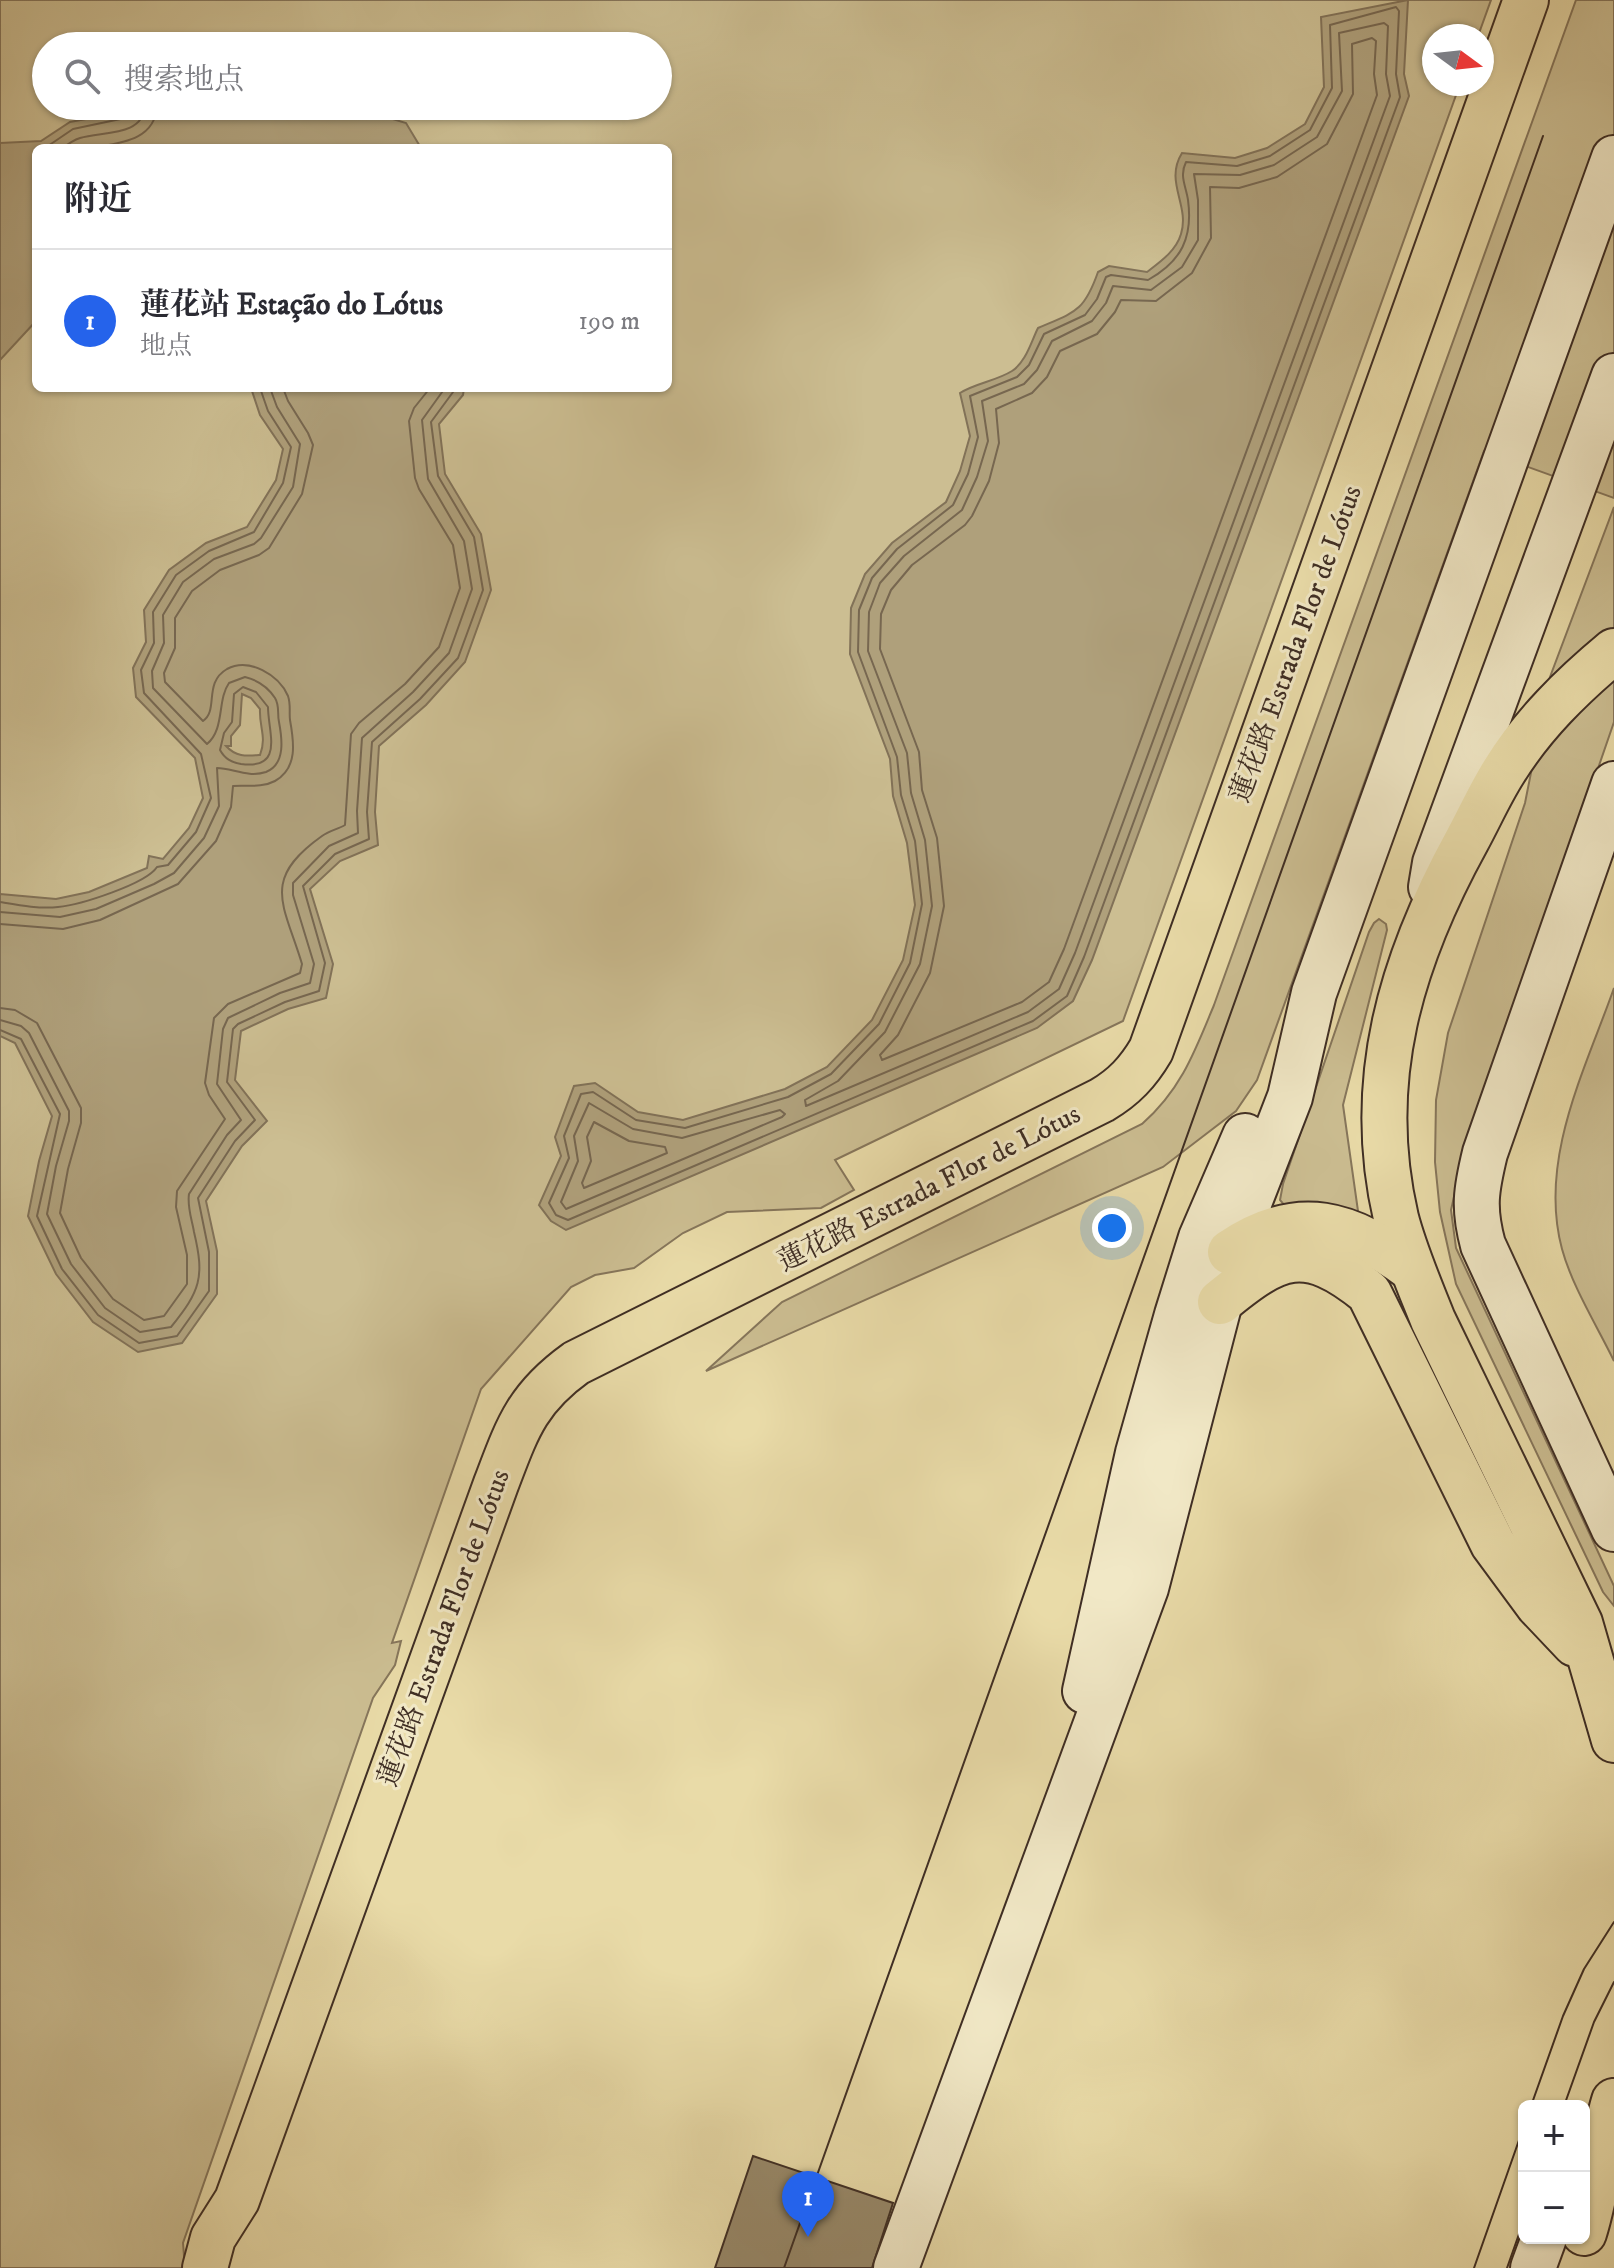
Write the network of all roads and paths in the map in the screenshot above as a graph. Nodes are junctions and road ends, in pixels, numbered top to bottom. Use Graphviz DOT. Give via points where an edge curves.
graph roads {
  1 [pos="1526,0"];
  2 [pos="1614,158"];
  3 [pos="1614,376"];
  4 [pos="1614,651"];
  5 [pos="1614,784"];
  6 [pos="1426,921"];
  7 [pos="1314,993"];
  8 [pos="1230,1252"];
  9 [pos="1412,1269"];
  10 [pos="1220,1302"];
  11 [pos="1614,1529"];
  12 [pos="1595,1648"];
  13 [pos="1614,1740"];
  14 [pos="1067,1796"];
  15 [pos="1614,2079"];
  16 [pos="1614,2101"];
  17 [pos="1590,2117"];
  18 [pos="1593,2213"];
  19 [pos="1542,2244"];
  20 [pos="205,2268"];
  21 [pos="896,2268"];
  22 [pos="1533,2268"];
  23 [pos="1573,2268"];
  1 -- 20 [label="main road, 蓮花路 Estrada Flor de Lótus" via="1151,1050 1121,1089 1102,1100 576,1363 532,1403 496,1484 237,2200 213,2238"];
  2 -- 7 [label="main road"];
  3 -- 6 [label="main road" via="1435,863"];
  4 -- 6 [label="main road" via="1552,708 1503,771"];
  5 -- 11 [label="main road" via="1485,1153 1475,1210 1483,1245"];
  6 -- 9 [label="main road" via="1397,1011 1385,1102 1389,1180"];
  7 -- 8 [label="main road" via="1290,1097"];
  7 -- 14 [label="main road" via="1265,1092 1193,1263 1131,1479"];
  8 -- 9 [label="main road" via="1272,1230 1328,1225 1381,1246"];
  8 -- 10 [label="main road"];
  9 -- 12 [label="main road"];
  10 -- 12 [label="main road" via="1256,1273 1296,1259 1331,1266 1369,1293 1493,1544 1538,1605"];
  10 -- 14 [label="main road" via="1146,1588"];
  12 -- 13 [label="main road"];
  14 -- 21 [label="main road"];
  15 -- 17 [label="main road" via="1599,2094"];
  16 -- 18 [label="main road"];
  18 -- 23 [label="main road"];
  19 -- 22 [label="main road"];
}
